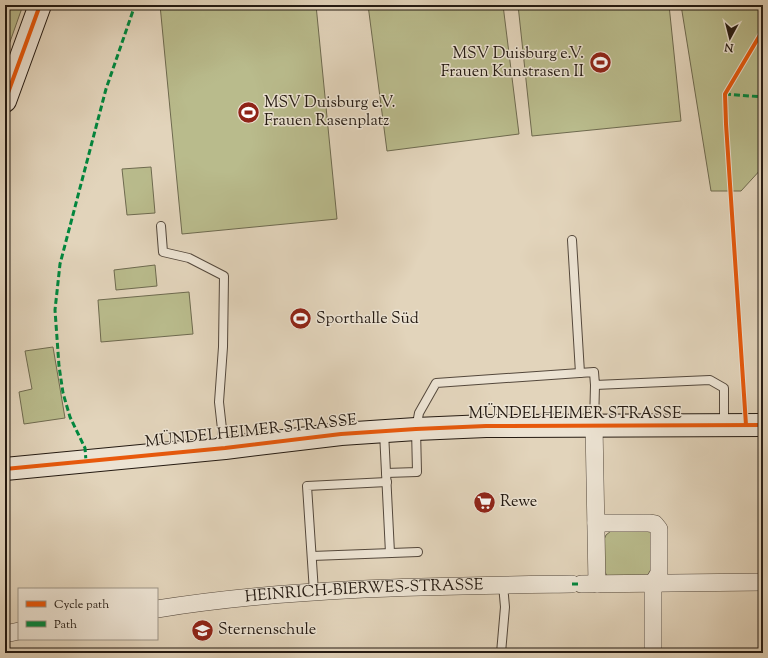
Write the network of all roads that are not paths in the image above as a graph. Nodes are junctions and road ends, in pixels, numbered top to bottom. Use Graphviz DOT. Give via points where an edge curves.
graph roads {
  1 [pos="40,5"];
  2 [pos="5,101"];
  3 [pos="161,226"];
  4 [pos="572,240"];
  5 [pos="580,373"];
  6 [pos="594,385"];
  7 [pos="594,425"];
  8 [pos="724,425"];
  9 [pos="763,425"];
  10 [pos="416,428"];
  11 [pos="384,431"];
  12 [pos="225,448"];
  13 [pos="5,469"];
  14 [pos="387,478"];
  15 [pos="596,523"];
  16 [pos="418,552"];
  17 [pos="390,553"];
  18 [pos="312,556"];
  19 [pos="763,582"];
  20 [pos="653,583"];
  21 [pos="583,584"];
  22 [pos="503,585"];
  23 [pos="314,592"];
  24 [pos="158,609"];
  25 [pos="18,631"];
  26 [pos="5,634"];
  27 [pos="501,653"];
  28 [pos="653,653"];
  1 -- 2 [label="main road"];
  3 -- 12 [label="lane" via="163,252 189,258 224,276 220,402"];
  4 -- 5 [label="lane"];
  5 -- 6 [label="lane" via="594,372"];
  5 -- 10 [label="lane" via="436,383 419,413"];
  6 -- 7 [label="lane"];
  6 -- 8 [label="lane" via="710,380 724,388"];
  7 -- 8 [label="main road, MÜNDELHEIMER STRASSE"];
  7 -- 10 [label="main road, MÜNDELHEIMER STRASSE"];
  7 -- 15 [label="street"];
  8 -- 9 [label="main road, MÜNDELHEIMER STRASSE"];
  10 -- 11 [label="main road, MÜNDELHEIMER STRASSE"];
  10 -- 14 [label="lane" via="417,472"];
  11 -- 12 [label="main road, MÜNDELHEIMER STRASSE"];
  11 -- 14 [label="lane"];
  12 -- 13 [label="main road, MÜNDELHEIMER STRASSE"];
  14 -- 17 [label="lane"];
  14 -- 18 [label="lane" via="307,486"];
  15 -- 20 [label="street" via="655,524 658,529 659,573"];
  15 -- 21 [label="street"];
  16 -- 17 [label="lane"];
  17 -- 18 [label="lane"];
  18 -- 23 [label="lane"];
  19 -- 20 [label="street, HEINRICH-BIERWES-STRASSE"];
  20 -- 21 [label="street, HEINRICH-BIERWES-STRASSE"];
  20 -- 28 [label="street"];
  21 -- 22 [label="street, HEINRICH-BIERWES-STRASSE"];
  22 -- 23 [label="street, HEINRICH-BIERWES-STRASSE"];
  22 -- 27 [label="lane" via="505,607"];
  23 -- 24 [label="street, HEINRICH-BIERWES-STRASSE" via="204,601"];
  25 -- 26 [label="street"];
}
